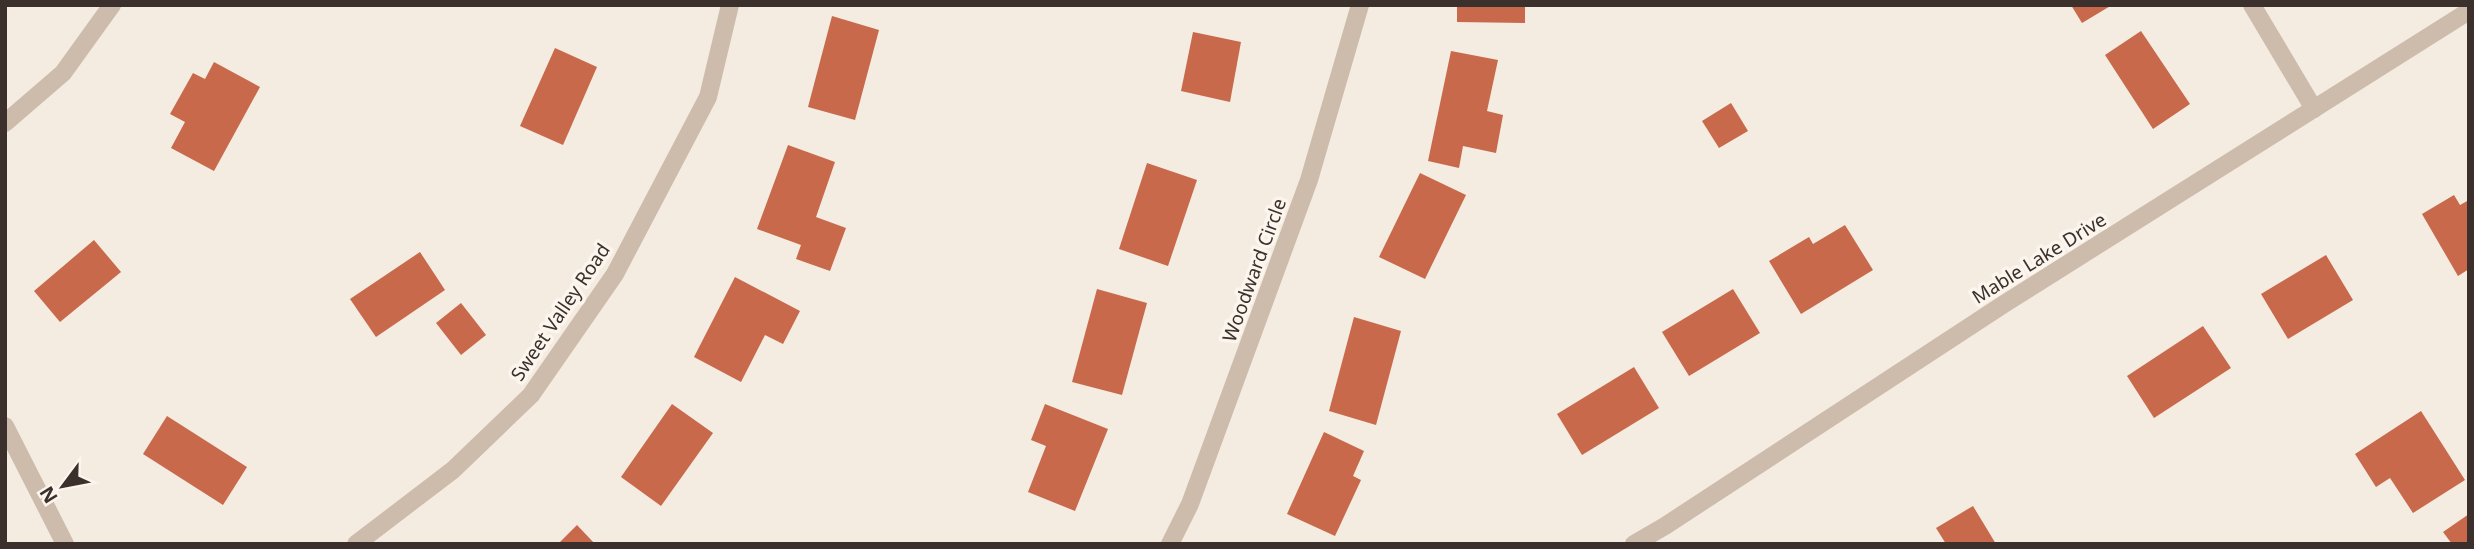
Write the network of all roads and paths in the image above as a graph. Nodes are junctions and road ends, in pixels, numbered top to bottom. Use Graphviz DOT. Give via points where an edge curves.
graph roads {
  1 [pos="112,5"];
  2 [pos="730,5"];
  3 [pos="1360,5"];
  4 [pos="2252,5"];
  5 [pos="2469,11"];
  6 [pos="2314,109"];
  7 [pos="5,123"];
  8 [pos="5,426"];
  9 [pos="65,544"];
  10 [pos="356,544"];
  11 [pos="1170,544"];
  12 [pos="1634,544"];
  1 -- 7 [label="street" via="63,72"];
  2 -- 10 [label="street, Sweet Valley Road" via="708,97 615,274 531,395 453,470"];
  3 -- 11 [label="street, Woodward Circle" via="1309,180 1190,504"];
  4 -- 6 [label="street"];
  5 -- 6 [label="street, Mable Lake Drive"];
  6 -- 12 [label="street, Mable Lake Drive"];
  8 -- 9 [label="street"];
}
